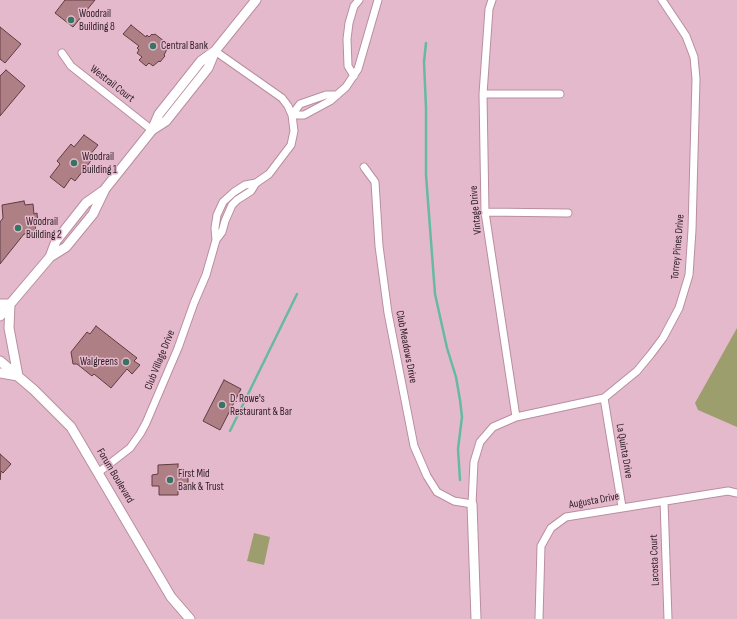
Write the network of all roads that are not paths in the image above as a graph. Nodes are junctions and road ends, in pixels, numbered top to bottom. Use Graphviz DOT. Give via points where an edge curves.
graph roads {
  1 [pos="256,0"];
  2 [pos="359,0"];
  3 [pos="378,0"];
  4 [pos="492,0"];
  5 [pos="662,0"];
  6 [pos="215,51"];
  7 [pos="62,53"];
  8 [pos="354,76"];
  9 [pos="482,94"];
  10 [pos="560,94"];
  11 [pos="292,115"];
  12 [pos="152,130"];
  13 [pos="364,167"];
  14 [pos="485,212"];
  15 [pos="568,213"];
  16 [pos="0,304"];
  17 [pos="10,304"];
  18 [pos="0,316"];
  19 [pos="0,361"];
  20 [pos="0,373"];
  21 [pos="18,376"];
  22 [pos="604,398"];
  23 [pos="516,417"];
  24 [pos="99,472"];
  25 [pos="737,493"];
  26 [pos="664,501"];
  27 [pos="472,504"];
  28 [pos="622,507"];
  29 [pos="190,619"];
  30 [pos="476,619"];
  31 [pos="539,619"];
  32 [pos="668,619"];
  1 -- 6 [label="main road"];
  2 -- 8 [label="street" via="354,6 347,39 348,66"];
  3 -- 8 [label="street"];
  4 -- 9 [label="street, Vintage Drive" via="489,9"];
  5 -- 22 [label="street, Torrey Pines Drive" via="686,36 694,57 696,79 689,275 679,308 663,338 637,370"];
  6 -- 11 [label="street, Club Village Drive" via="282,98"];
  6 -- 12 [label="main road" via="208,68 166,121"];
  7 -- 12 [label="street, Westrail Court" via="71,66"];
  8 -- 11 [label="street" via="330,101 304,115"];
  9 -- 10 [label="street"];
  9 -- 14 [label="street, Vintage Drive"];
  11 -- 24 [label="street, Club Village Drive" via="294,131 291,145 269,174 256,183 245,185 223,202 217,214 216,240 206,275 146,423 130,448"];
  12 -- 17 [label="main road" via="105,189 93,214 80,231 66,248 50,257"];
  13 -- 27 [label="street, Club Meadows Drive" via="375,182 379,246 388,313 414,446 437,492 454,501"];
  14 -- 15 [label="street"];
  14 -- 23 [label="street, Vintage Drive"];
  16 -- 17 [label="main road"];
  17 -- 18 [label="main road"];
  17 -- 21 [label="main road" via="9,328"];
  19 -- 21 [label="main road, Forum Boulevard"];
  20 -- 21 [label="main road"];
  21 -- 24 [label="main road, Forum Boulevard" via="71,427"];
  22 -- 23 [label="street, Torrey Pines Drive"];
  22 -- 28 [label="street, La Quinta Drive"];
  23 -- 27 [label="street, Torrey Pines Drive" via="493,427 480,442 474,462"];
  24 -- 29 [label="main road, Forum Boulevard" via="172,597"];
  25 -- 26 [label="street, Augusta Drive" via="728,491"];
  26 -- 28 [label="street, Augusta Drive"];
  26 -- 32 [label="street, Lacosta Court"];
  27 -- 30 [label="main road"];
  28 -- 31 [label="street, Augusta Drive" via="566,517 551,528 541,546"];
}
